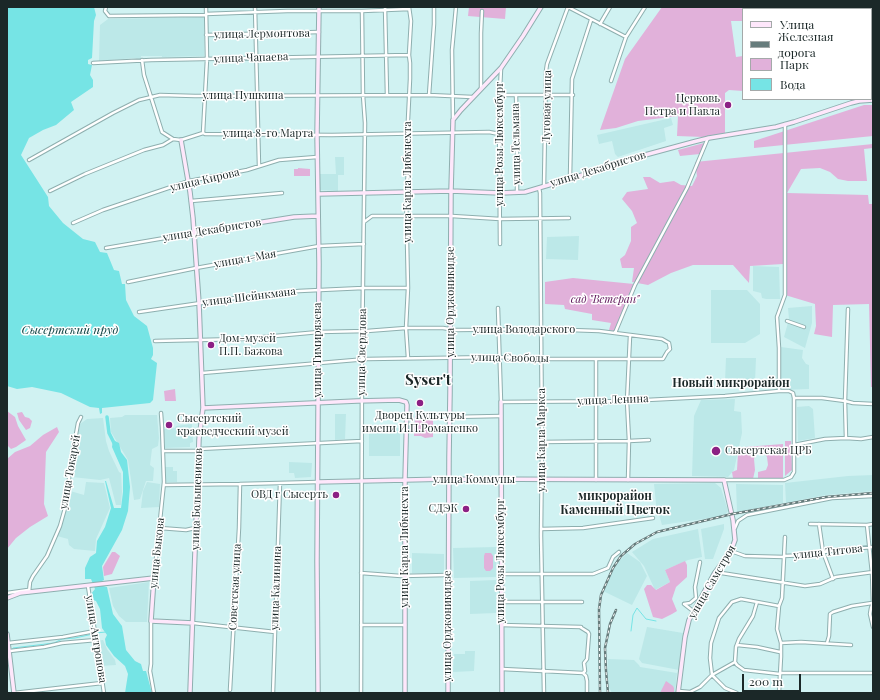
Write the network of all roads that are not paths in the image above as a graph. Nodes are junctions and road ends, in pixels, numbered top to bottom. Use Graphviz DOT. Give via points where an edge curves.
graph roads {
  1 [pos="106,7"];
  2 [pos="206,7"];
  3 [pos="254,7"];
  4 [pos="434,7"];
  5 [pos="456,7"];
  6 [pos="541,7"];
  7 [pos="567,7"];
  8 [pos="575,7"];
  9 [pos="610,7"];
  10 [pos="645,7"];
  11 [pos="385,8"];
  12 [pos="409,8"];
  13 [pos="319,9"];
  14 [pos="573,10"];
  15 [pos="362,11"];
  16 [pos="482,11"];
  17 [pos="255,13"];
  18 [pos="206,14"];
  19 [pos="591,20"];
  20 [pos="600,24"];
  21 [pos="318,32"];
  22 [pos="255,34"];
  23 [pos="206,35"];
  24 [pos="626,37"];
  25 [pos="386,55"];
  26 [pos="409,55"];
  27 [pos="318,56"];
  28 [pos="363,56"];
  29 [pos="256,58"];
  30 [pos="207,59"];
  31 [pos="142,60"];
  32 [pos="93,63"];
  33 [pos="501,68"];
  34 [pos="611,81"];
  35 [pos="481,89"];
  36 [pos="205,95"];
  37 [pos="363,95"];
  38 [pos="387,95"];
  39 [pos="408,95"];
  40 [pos="428,95"];
  41 [pos="499,95"];
  42 [pos="546,95"];
  43 [pos="573,95"];
  44 [pos="258,96"];
  45 [pos="318,96"];
  46 [pos="452,96"];
  47 [pos="516,96"];
  48 [pos="472,97"];
  49 [pos="150,98"];
  50 [pos="873,100"];
  51 [pos="453,120"];
  52 [pos="785,124"];
  53 [pos="203,133"];
  54 [pos="452,133"];
  55 [pos="258,134"];
  56 [pos="317,134"];
  57 [pos="364,134"];
  58 [pos="408,134"];
  59 [pos="499,134"];
  60 [pos="709,138"];
  61 [pos="173,139"];
  62 [pos="181,140"];
  63 [pos="317,158"];
  64 [pos="29,160"];
  65 [pos="259,166"];
  66 [pos="570,178"];
  67 [pos="189,181"];
  68 [pos="544,186"];
  69 [pos="539,188"];
  70 [pos="50,191"];
  71 [pos="451,191"];
  72 [pos="406,192"];
  73 [pos="517,192"];
  74 [pos="282,193"];
  75 [pos="363,193"];
  76 [pos="500,193"];
  77 [pos="318,194"];
  78 [pos="191,201"];
  79 [pos="318,216"];
  80 [pos="407,216"];
  81 [pos="452,216"];
  82 [pos="540,218"];
  83 [pos="569,218"];
  84 [pos="500,219"];
  85 [pos="364,222"];
  86 [pos="73,223"];
  87 [pos="194,234"];
  88 [pos="364,244"];
  89 [pos="500,244"];
  90 [pos="318,246"];
  91 [pos="106,248"];
  92 [pos="196,268"];
  93 [pos="128,282"];
  94 [pos="363,288"];
  95 [pos="408,288"];
  96 [pos="319,290"];
  97 [pos="199,303"];
  98 [pos="498,308"];
  99 [pos="848,309"];
  100 [pos="139,312"];
  101 [pos="787,321"];
  102 [pos="804,327"];
  103 [pos="406,328"];
  104 [pos="541,329"];
  105 [pos="451,330"];
  106 [pos="498,330"];
  107 [pos="362,331"];
  108 [pos="319,332"];
  109 [pos="615,333"];
  110 [pos="630,336"];
  111 [pos="201,340"];
  112 [pos="155,341"];
  113 [pos="670,349"];
  114 [pos="450,357"];
  115 [pos="499,357"];
  116 [pos="408,358"];
  117 [pos="629,358"];
  118 [pos="541,359"];
  119 [pos="596,359"];
  120 [pos="362,360"];
  121 [pos="319,362"];
  122 [pos="202,373"];
  123 [pos="778,391"];
  124 [pos="794,398"];
  125 [pos="362,400"];
  126 [pos="595,401"];
  127 [pos="627,401"];
  128 [pos="845,401"];
  129 [pos="501,402"];
  130 [pos="542,402"];
  131 [pos="318,403"];
  132 [pos="873,404"];
  133 [pos="203,408"];
  134 [pos="161,413"];
  135 [pos="501,416"];
  136 [pos="81,417"];
  137 [pos="450,417"];
  138 [pos="873,437"];
  139 [pos="846,438"];
  140 [pos="649,440"];
  141 [pos="362,441"];
  142 [pos="596,441"];
  143 [pos="629,441"];
  144 [pos="542,442"];
  145 [pos="318,443"];
  146 [pos="794,445"];
  147 [pos="199,450"];
  148 [pos="164,451"];
  149 [pos="449,479"];
  150 [pos="405,480"];
  151 [pos="501,480"];
  152 [pos="542,480"];
  153 [pos="724,480"];
  154 [pos="362,481"];
  155 [pos="596,481"];
  156 [pos="628,481"];
  157 [pos="318,482"];
  158 [pos="280,483"];
  159 [pos="240,484"];
  160 [pos="164,485"];
  161 [pos="198,485"];
  162 [pos="873,496"];
  163 [pos="653,518"];
  164 [pos="810,524"];
  165 [pos="819,524"];
  166 [pos="873,524"];
  167 [pos="868,525"];
  168 [pos="160,528"];
  169 [pos="195,528"];
  170 [pos="735,528"];
  171 [pos="541,529"];
  172 [pos="785,537"];
  173 [pos="871,547"];
  174 [pos="731,551"];
  175 [pos="619,552"];
  176 [pos="823,552"];
  177 [pos="784,556"];
  178 [pos="700,562"];
  179 [pos="716,572"];
  180 [pos="873,572"];
  181 [pos="361,573"];
  182 [pos="501,574"];
  183 [pos="542,574"];
  184 [pos="406,575"];
  185 [pos="448,575"];
  186 [pos="154,578"];
  187 [pos="833,579"];
  188 [pos="783,583"];
  189 [pos="88,585"];
  190 [pos="28,591"];
  191 [pos="7,593"];
  192 [pos="7,598"];
  193 [pos="501,602"];
  194 [pos="543,602"];
  195 [pos="582,602"];
  196 [pos="757,602"];
  197 [pos="873,602"];
  198 [pos="779,606"];
  199 [pos="693,611"];
  200 [pos="152,621"];
  201 [pos="193,623"];
  202 [pos="361,625"];
  203 [pos="405,625"];
  204 [pos="501,625"];
  205 [pos="543,625"];
  206 [pos="233,627"];
  207 [pos="873,627"];
  208 [pos="94,631"];
  209 [pos="275,632"];
  210 [pos="7,634"];
  211 [pos="96,640"];
  212 [pos="8,643"];
  213 [pos="781,643"];
  214 [pos="827,643"];
  215 [pos="850,645"];
  216 [pos="737,646"];
  217 [pos="10,651"];
  218 [pos="780,652"];
  219 [pos="735,662"];
  220 [pos="501,669"];
  221 [pos="544,672"];
  222 [pos="583,673"];
  223 [pos="780,673"];
  224 [pos="873,673"];
  225 [pos="712,675"];
  226 [pos="102,683"];
  227 [pos="230,690"];
  228 [pos="190,692"];
  229 [pos="678,692"];
  230 [pos="14,693"];
  231 [pos="104,693"];
  232 [pos="154,693"];
  233 [pos="273,693"];
  234 [pos="318,693"];
  235 [pos="361,693"];
  236 [pos="405,693"];
  237 [pos="448,693"];
  238 [pos="502,693"];
  239 [pos="544,693"];
  240 [pos="587,693"];
  241 [pos="737,693"];
  242 [pos="779,693"];
  1 -- 18 [label="street" via="105,11 109,16"];
  2 -- 18 [label="street"];
  3 -- 17 [label="street"];
  4 -- 40 [label="street"];
  5 -- 46 [label="street, улица Орджоникидзе" via="452,50"];
  6 -- 33 [label="street, улица Розы Люксембург"];
  7 -- 14 [label="street"];
  7 -- 42 [label="street, Луговая улица" via="547,64"];
  8 -- 14 [label="street"];
  9 -- 20 [label="street"];
  10 -- 24 [label="street"];
  11 -- 12 [label="street"];
  11 -- 15 [label="street"];
  11 -- 25 [label="street"];
  12 -- 26 [label="street, улица Карла Либкнехта"];
  13 -- 15 [label="street"];
  13 -- 17 [label="street"];
  13 -- 21 [label="street, улица Тимирязева"];
  14 -- 19 [label="street"];
  15 -- 28 [label="street, улица Свердлова"];
  16 -- 35 [label="street"];
  17 -- 18 [label="street"];
  17 -- 22 [label="street"];
  18 -- 23 [label="street"];
  19 -- 20 [label="street"];
  19 -- 43 [label="street" via="572,78"];
  20 -- 24 [label="street"];
  21 -- 22 [label="street, улица Лермонтова"];
  21 -- 27 [label="street, улица Тимирязева"];
  22 -- 23 [label="street, улица Лермонтова"];
  22 -- 29 [label="street"];
  23 -- 30 [label="street"];
  24 -- 34 [label="street"];
  25 -- 26 [label="street, улица Чапаева"];
  25 -- 28 [label="street, улица Чапаева"];
  25 -- 38 [label="street"];
  26 -- 39 [label="street, улица Карла Либкнехта"];
  27 -- 28 [label="street, улица Чапаева"];
  27 -- 29 [label="street, улица Чапаева"];
  27 -- 45 [label="street, улица Тимирязева"];
  28 -- 37 [label="street, улица Свердлова"];
  29 -- 30 [label="street, улица Чапаева"];
  29 -- 44 [label="street"];
  30 -- 31 [label="street, улица Чапаева"];
  30 -- 36 [label="street"];
  31 -- 32 [label="street, улица Чапаева"];
  31 -- 49 [label="street"];
  33 -- 35 [label="street"];
  33 -- 41 [label="street, улица Розы Люксембург"];
  35 -- 48 [label="street"];
  36 -- 44 [label="street, улица Пушкина"];
  36 -- 49 [label="street, улица Пушкина" via="160,95"];
  36 -- 53 [label="street"];
  37 -- 38 [label="street, улица Пушкина"];
  37 -- 45 [label="street, улица Пушкина"];
  37 -- 57 [label="street, улица Свердлова"];
  38 -- 39 [label="street, улица Пушкина"];
  39 -- 40 [label="street, улица Пушкина"];
  39 -- 58 [label="street, улица Карла Либкнехта"];
  40 -- 46 [label="street, улица Пушкина"];
  41 -- 47 [label="street"];
  41 -- 59 [label="street, улица Розы Люксембург"];
  42 -- 43 [label="street"];
  42 -- 47 [label="street"];
  42 -- 68 [label="street, Луговая улица"];
  43 -- 66 [label="street"];
  44 -- 45 [label="street, улица Пушкина"];
  44 -- 55 [label="street"];
  45 -- 56 [label="street, улица Тимирязева"];
  46 -- 48 [label="street, улица Пушкина"];
  46 -- 51 [label="street, улица Орджоникидзе"];
  47 -- 73 [label="street, улица Тельмана"];
  48 -- 51 [label="street"];
  49 -- 61 [label="street" via="162,132"];
  49 -- 64 [label="street, улица Пушкина" via="139,100 113,113"];
  50 -- 52 [label="street, улица Декабристов" via="859,100"];
  51 -- 54 [label="street, улица Орджоникидзе"];
  52 -- 60 [label="street, улица Декабристов"];
  52 -- 123 [label="street" via="785,295 777,317"];
  53 -- 55 [label="street, улица 8-го Марта"];
  53 -- 62 [label="street, улица 8-го Марта"];
  54 -- 58 [label="street, улица 8-го Марта"];
  54 -- 59 [label="street, улица 8-го Марта"];
  54 -- 71 [label="street, улица Орджоникидзе"];
  55 -- 56 [label="street, улица 8-го Марта"];
  55 -- 65 [label="street"];
  56 -- 57 [label="street, улица 8-го Марта"];
  56 -- 63 [label="street, улица Тимирязева"];
  57 -- 58 [label="street, улица 8-го Марта"];
  57 -- 75 [label="street, улица Свердлова"];
  58 -- 72 [label="street, улица Карла Либкнехта"];
  59 -- 76 [label="street, улица Розы Люксембург"];
  60 -- 66 [label="street, улица Декабристов"];
  60 -- 109 [label="street" via="687,188 635,286"];
  61 -- 62 [label="street, улица 8-го Марта"];
  61 -- 70 [label="street" via="85,174"];
  62 -- 67 [label="street, улица Большевиков"];
  63 -- 65 [label="street, улица Кирова" via="279,160"];
  63 -- 77 [label="street, улица Тимирязева"];
  65 -- 67 [label="street, улица Кирова"];
  66 -- 68 [label="street, улица Декабристов"];
  67 -- 78 [label="street, улица Большевиков"];
  67 -- 86 [label="street, улица Кирова" via="103,210"];
  68 -- 69 [label="street, улица Декабристов"];
  69 -- 73 [label="street, улица Декабристов"];
  69 -- 82 [label="street, улица Карла Маркса"];
  71 -- 72 [label="street, улица Декабристов"];
  71 -- 76 [label="street, улица Декабристов"];
  71 -- 81 [label="street, улица Орджоникидзе"];
  72 -- 75 [label="street, улица Декабристов"];
  72 -- 80 [label="street, улица Карла Либкнехта"];
  73 -- 76 [label="street, улица Декабристов"];
  74 -- 78 [label="street"];
  75 -- 77 [label="street, улица Декабристов"];
  75 -- 85 [label="street, улица Свердлова"];
  76 -- 84 [label="street, улица Розы Люксембург"];
  77 -- 79 [label="street, улица Тимирязева"];
  78 -- 87 [label="street, улица Большевиков"];
  79 -- 87 [label="street, улица Декабристов" via="294,217"];
  79 -- 90 [label="street, улица Тимирязева"];
  80 -- 81 [label="street"];
  80 -- 85 [label="street" via="372,216"];
  80 -- 95 [label="street, улица Карла Либкнехта"];
  81 -- 84 [label="street"];
  81 -- 105 [label="street, улица Орджоникидзе"];
  82 -- 83 [label="street"];
  82 -- 84 [label="street"];
  82 -- 104 [label="street, улица Карла Маркса"];
  84 -- 89 [label="street, улица Розы Люксембург"];
  85 -- 88 [label="street, улица Свердлова"];
  87 -- 91 [label="street, улица Декабристов"];
  87 -- 92 [label="street, улица Большевиков"];
  88 -- 90 [label="street, улица 1-Мая"];
  88 -- 94 [label="street, улица Свердлова"];
  90 -- 92 [label="street, улица 1-Мая"];
  90 -- 96 [label="street, улица Тимирязева"];
  92 -- 93 [label="street, улица 1-Мая"];
  92 -- 97 [label="street, улица Большевиков"];
  94 -- 95 [label="street, улица Шейнкмана"];
  94 -- 96 [label="street, улица Шейнкмана"];
  94 -- 107 [label="street, улица Свердлова"];
  95 -- 103 [label="street, улица Карла Либкнехта"];
  96 -- 97 [label="street, улица Шейнкмана"];
  96 -- 108 [label="street, улица Тимирязева"];
  97 -- 100 [label="street, улица Шейнкмана"];
  97 -- 111 [label="street, улица Большевиков"];
  98 -- 106 [label="street, улица Розы Люксембург"];
  99 -- 128 [label="street"];
  101 -- 102 [label="street"];
  103 -- 105 [label="street, улица Володарского"];
  103 -- 107 [label="street, улица Володарского"];
  103 -- 116 [label="street, улица Карла Либкнехта"];
  104 -- 106 [label="street, улица Володарского"];
  104 -- 109 [label="street, улица Володарского"];
  104 -- 118 [label="street, улица Карла Маркса"];
  105 -- 106 [label="street, улица Володарского"];
  105 -- 114 [label="street, улица Орджоникидзе"];
  106 -- 115 [label="street, улица Розы Люксембург"];
  107 -- 108 [label="street, улица Володарского"];
  107 -- 120 [label="street, улица Свердлова"];
  108 -- 111 [label="street, улица Володарского"];
  108 -- 121 [label="street, улица Тимирязева"];
  109 -- 110 [label="street, улица Володарского"];
  110 -- 113 [label="street, улица Володарского" via="662,339 668,343"];
  110 -- 117 [label="street"];
  111 -- 112 [label="street, улица Володарского"];
  111 -- 122 [label="street, улица Большевиков"];
  113 -- 117 [label="street, улица Свободы" via="663,359"];
  114 -- 115 [label="street, улица Свободы"];
  114 -- 116 [label="street, улица Свободы"];
  114 -- 137 [label="street, улица Орджоникидзе"];
  115 -- 118 [label="street, улица Свободы"];
  115 -- 129 [label="street, улица Розы Люксембург"];
  116 -- 120 [label="street, улица Свободы"];
  117 -- 119 [label="street, улица Свободы"];
  117 -- 127 [label="street"];
  118 -- 119 [label="street, улица Свободы"];
  118 -- 130 [label="street, улица Карла Маркса"];
  119 -- 126 [label="street"];
  120 -- 121 [label="street, улица Свободы"];
  120 -- 125 [label="street, улица Свердлова"];
  121 -- 122 [label="street, улица Свободы"];
  121 -- 131 [label="street, улица Тимирязева"];
  122 -- 133 [label="street, улица Большевиков"];
  123 -- 124 [label="street" via="792,392"];
  123 -- 127 [label="street, улица Ленина"];
  124 -- 128 [label="street"];
  124 -- 146 [label="street"];
  125 -- 131 [label="street"];
  125 -- 141 [label="street, улица Свердлова"];
  125 -- 150 [label="street, улица Карла Либкнехта" via="406,402"];
  126 -- 127 [label="street, улица Ленина"];
  126 -- 130 [label="street, улица Ленина"];
  126 -- 142 [label="street"];
  127 -- 143 [label="street"];
  128 -- 132 [label="street"];
  128 -- 139 [label="street"];
  129 -- 130 [label="street, улица Ленина"];
  129 -- 135 [label="street, улица Розы Люксембург"];
  130 -- 144 [label="street, улица Карла Маркса"];
  131 -- 133 [label="street"];
  131 -- 145 [label="street, улица Тимирязева"];
  133 -- 147 [label="street, улица Большевиков"];
  134 -- 148 [label="street, улица Быкова"];
  135 -- 137 [label="street"];
  135 -- 151 [label="street, улица Розы Люксембург"];
  136 -- 190 [label="street, улица Токарей" via="70,468 67,502 60,526 47,556 33,576"];
  137 -- 149 [label="street, улица Орджоникидзе"];
  138 -- 139 [label="street"];
  139 -- 146 [label="street"];
  140 -- 143 [label="street"];
  141 -- 145 [label="street"];
  141 -- 154 [label="street, улица Свердлова"];
  142 -- 143 [label="street"];
  142 -- 144 [label="street"];
  142 -- 155 [label="street"];
  143 -- 156 [label="street"];
  144 -- 152 [label="street, улица Карла Маркса"];
  145 -- 147 [label="street"];
  145 -- 157 [label="street, улица Тимирязева"];
  146 -- 153 [label="street, улица Коммуны" via="794,472 791,477 784,480"];
  147 -- 148 [label="street"];
  147 -- 161 [label="street, улица Большевиков"];
  148 -- 160 [label="street, улица Быкова"];
  149 -- 150 [label="street, улица Коммуны"];
  149 -- 151 [label="street, улица Коммуны"];
  149 -- 185 [label="street, улица Орджоникидзе"];
  150 -- 154 [label="street, улица Коммуны"];
  150 -- 184 [label="street, улица Карла Либкнехта"];
  151 -- 152 [label="street, улица Коммуны"];
  151 -- 182 [label="street, улица Розы Люксембург"];
  152 -- 155 [label="street, улица Коммуны"];
  152 -- 171 [label="street, улица Карла Маркса"];
  153 -- 156 [label="street, улица Коммуны"];
  153 -- 170 [label="street, улица Самстроя"];
  154 -- 157 [label="street, улица Коммуны"];
  154 -- 181 [label="street, улица Свердлова"];
  155 -- 156 [label="street, улица Коммуны"];
  157 -- 158 [label="street, улица Коммуны"];
  157 -- 234 [label="street, улица Тимирязева"];
  158 -- 159 [label="street, улица Коммуны"];
  158 -- 209 [label="street, улица Калинина"];
  159 -- 161 [label="street, улица Коммуны"];
  159 -- 206 [label="street, Советская улица"];
  160 -- 161 [label="street, улица Коммуны"];
  160 -- 168 [label="street, улица Быкова"];
  161 -- 169 [label="street, улица Большевиков"];
  162 -- 170 [label="street" via="832,498 747,515 738,521"];
  163 -- 171 [label="street" via="583,528"];
  164 -- 165 [label="street"];
  165 -- 167 [label="street"];
  165 -- 176 [label="street"];
  166 -- 167 [label="street"];
  167 -- 173 [label="street"];
  168 -- 169 [label="street"];
  168 -- 186 [label="street, улица Быкова"];
  169 -- 201 [label="street, улица Большевиков"];
  170 -- 174 [label="street, улица Самстроя" via="735,540"];
  171 -- 183 [label="street, улица Карла Маркса"];
  172 -- 177 [label="street"];
  173 -- 176 [label="street, улица Титова"];
  173 -- 180 [label="street"];
  174 -- 177 [label="street, улица Титова" via="745,556"];
  174 -- 179 [label="street, улица Самстроя"];
  175 -- 183 [label="street" via="613,557 608,568 588,575"];
  176 -- 177 [label="street, улица Титова"];
  176 -- 187 [label="street"];
  177 -- 188 [label="street"];
  178 -- 199 [label="street" via="695,588 696,598 684,604"];
  179 -- 188 [label="street"];
  179 -- 199 [label="street, улица Самстроя"];
  180 -- 187 [label="street"];
  180 -- 197 [label="street"];
  181 -- 184 [label="street"];
  181 -- 202 [label="street, улица Свердлова"];
  182 -- 183 [label="street"];
  182 -- 193 [label="street, улица Розы Люксембург"];
  183 -- 194 [label="street, улица Карла Маркса"];
  184 -- 185 [label="street"];
  184 -- 203 [label="street, улица Карла Либкнехта"];
  185 -- 237 [label="street, улица Орджоникидзе"];
  186 -- 189 [label="street"];
  186 -- 200 [label="street, улица Быкова"];
  187 -- 188 [label="street" via="805,586"];
  188 -- 198 [label="street"];
  189 -- 190 [label="street"];
  189 -- 208 [label="street, улица Антропова"];
  190 -- 191 [label="street"];
  190 -- 192 [label="street"];
  193 -- 194 [label="street"];
  193 -- 204 [label="street, улица Розы Люксембург"];
  194 -- 195 [label="street"];
  194 -- 205 [label="street, улица Карла Маркса"];
  196 -- 198 [label="street"];
  196 -- 216 [label="street" via="753,616"];
  196 -- 225 [label="street" via="742,599 732,602 719,618 711,643"];
  197 -- 207 [label="street" via="870,614"];
  197 -- 214 [label="street" via="830,614"];
  198 -- 213 [label="street" via="778,629"];
  199 -- 229 [label="street, улица Самстроя" via="687,628"];
  200 -- 201 [label="street"];
  200 -- 232 [label="street, улица Быкова" via="150,671"];
  201 -- 206 [label="street"];
  201 -- 228 [label="street, улица Большевиков"];
  202 -- 203 [label="street"];
  202 -- 235 [label="street, улица Свердлова"];
  203 -- 236 [label="street, улица Карла Либкнехта"];
  204 -- 205 [label="street"];
  204 -- 220 [label="street, улица Розы Люксембург"];
  205 -- 221 [label="street, улица Карла Маркса"];
  205 -- 222 [label="street" via="580,627 588,632 587,659"];
  206 -- 209 [label="street"];
  206 -- 227 [label="street, Советская улица"];
  208 -- 211 [label="street, улица Антропова"];
  208 -- 212 [label="street"];
  209 -- 233 [label="street, улица Калинина"];
  210 -- 212 [label="street"];
  211 -- 217 [label="street"];
  211 -- 226 [label="street, улица Антропова"];
  212 -- 217 [label="street"];
  213 -- 214 [label="street"];
  213 -- 218 [label="street"];
  214 -- 215 [label="street"];
  216 -- 218 [label="street"];
  216 -- 219 [label="street"];
  217 -- 230 [label="street"];
  218 -- 223 [label="street"];
  219 -- 223 [label="street" via="744,670"];
  219 -- 225 [label="street"];
  220 -- 221 [label="street"];
  220 -- 238 [label="street, улица Розы Люксембург"];
  221 -- 222 [label="street"];
  221 -- 239 [label="street, улица Карла Маркса"];
  222 -- 240 [label="street" via="587,680"];
  223 -- 224 [label="street"];
  223 -- 242 [label="street"];
  225 -- 229 [label="street" via="700,687 690,692"];
  225 -- 241 [label="street" via="725,688"];
  226 -- 230 [label="street"];
  226 -- 231 [label="street, улица Антропова"];
}
